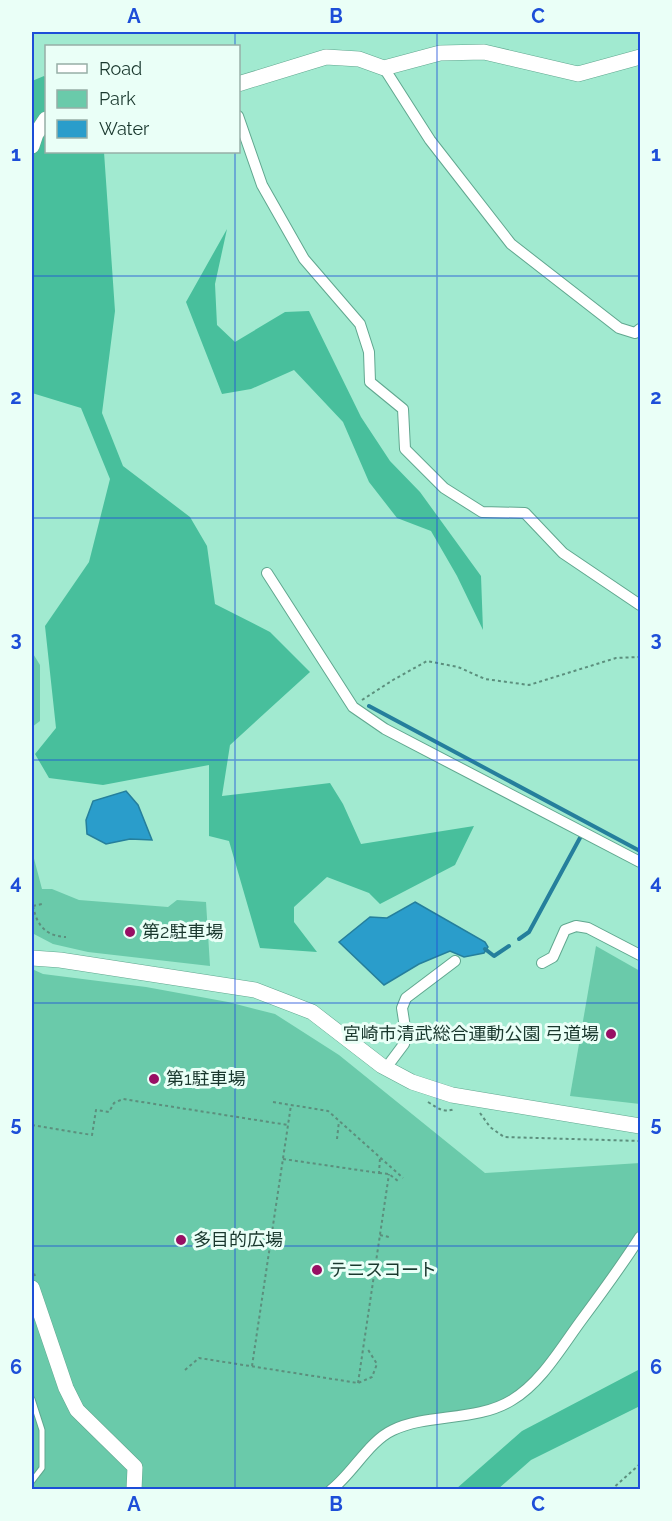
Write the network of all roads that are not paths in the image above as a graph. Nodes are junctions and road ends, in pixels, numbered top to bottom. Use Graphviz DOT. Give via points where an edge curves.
graph roads {
  1 [pos="640,57"];
  2 [pos="384,68"];
  3 [pos="240,83"];
  4 [pos="45,120"];
  5 [pos="240,122"];
  6 [pos="32,146"];
  7 [pos="640,329"];
  8 [pos="267,573"];
  9 [pos="640,605"];
  10 [pos="640,862"];
  11 [pos="35,955"];
  12 [pos="640,955"];
  13 [pos="455,961"];
  14 [pos="542,963"];
  15 [pos="386,1068"];
  16 [pos="640,1126"];
  17 [pos="640,1237"];
  18 [pos="32,1288"];
  19 [pos="32,1399"];
  20 [pos="32,1481"];
  21 [pos="134,1490"];
  22 [pos="331,1490"];
  1 -- 2 [label="street" via="578,74 484,52 440,52"];
  2 -- 3 [label="street" via="359,59 326,57"];
  2 -- 7 [label="street" via="430,140 511,244 619,328 635,333"];
  4 -- 6 [label="street"];
  5 -- 9 [label="street" via="262,185 304,260 360,324 369,352 370,382 403,409 405,448 444,488 482,512 525,513 562,552"];
  8 -- 10 [label="street" via="352,707 386,729"];
  11 -- 15 [label="street" via="255,990 312,1012"];
  12 -- 14 [label="street" via="588,928 576,926 565,930 553,957"];
  13 -- 15 [label="street" via="406,998 402,1008 404,1044"];
  15 -- 16 [label="street" via="412,1082 452,1095"];
  17 -- 22 [label="street" via="614,1278 537,1379 512,1400 486,1411 391,1430"];
  18 -- 21 [label="street" via="77,1410 135,1467"];
  19 -- 20 [label="lane" via="42,1430 42,1468"];
}
